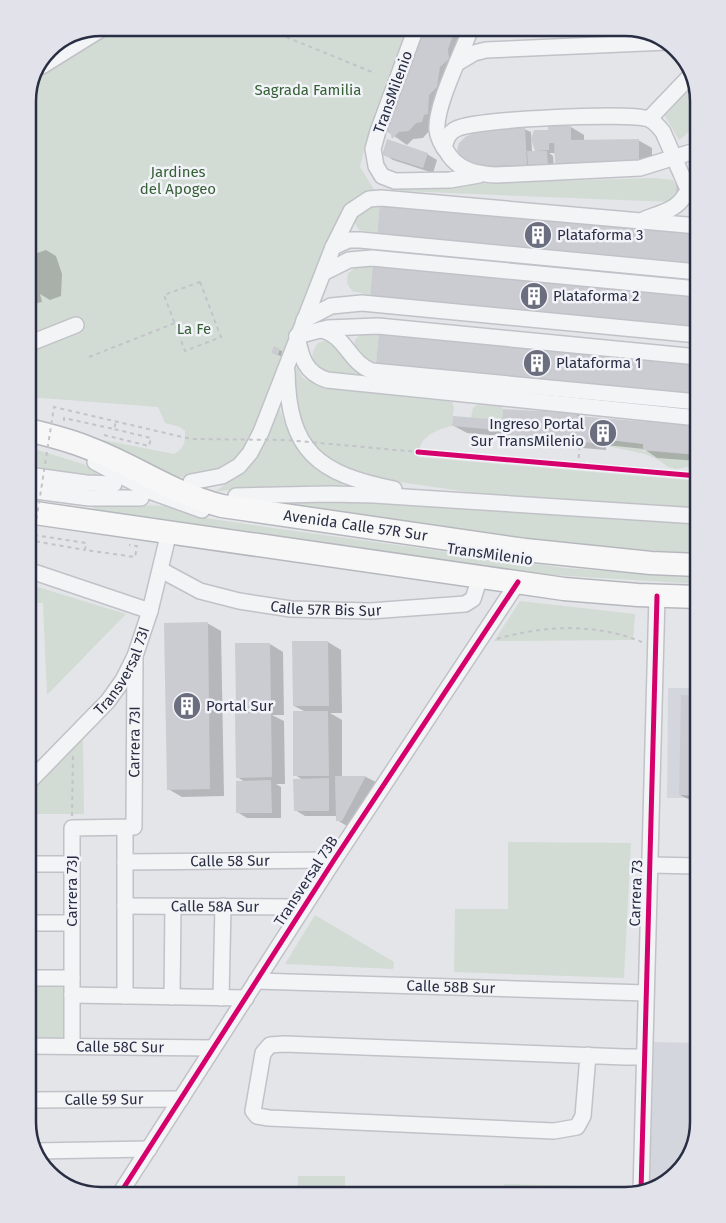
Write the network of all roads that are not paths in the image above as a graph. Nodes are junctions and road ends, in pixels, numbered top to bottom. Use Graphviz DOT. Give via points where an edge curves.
graph roads {
  1 [pos="413,36"];
  2 [pos="468,36"];
  3 [pos="84,39"];
  4 [pos="652,43"];
  5 [pos="52,60"];
  6 [pos="459,62"];
  7 [pos="686,80"];
  8 [pos="649,119"];
  9 [pos="444,148"];
  10 [pos="690,153"];
  11 [pos="675,158"];
  12 [pos="480,174"];
  13 [pos="641,220"];
  14 [pos="690,225"];
  15 [pos="333,247"];
  16 [pos="690,271"];
  17 [pos="322,273"];
  18 [pos="690,288"];
  19 [pos="304,320"];
  20 [pos="76,325"];
  21 [pos="318,330"];
  22 [pos="690,335"];
  23 [pos="297,336"];
  24 [pos="36,341"];
  25 [pos="690,356"];
  26 [pos="287,362"];
  27 [pos="690,401"];
  28 [pos="690,417"];
  29 [pos="36,432"];
  30 [pos="36,444"];
  31 [pos="36,476"];
  32 [pos="191,482"];
  33 [pos="114,484"];
  34 [pos="36,491"];
  35 [pos="236,496"];
  36 [pos="141,498"];
  37 [pos="468,502"];
  38 [pos="36,513"];
  39 [pos="690,516"];
  40 [pos="169,532"];
  41 [pos="690,565"];
  42 [pos="161,570"];
  43 [pos="36,573"];
  44 [pos="690,573"];
  45 [pos="480,577"];
  46 [pos="518,582"];
  47 [pos="657,596"];
  48 [pos="690,597"];
  49 [pos="150,611"];
  50 [pos="135,656"];
  51 [pos="36,775"];
  52 [pos="130,827"];
  53 [pos="334,860"];
  54 [pos="125,862"];
  55 [pos="36,864"];
  56 [pos="72,864"];
  57 [pos="650,865"];
  58 [pos="690,866"];
  59 [pos="125,906"];
  60 [pos="173,906"];
  61 [pos="223,906"];
  62 [pos="304,907"];
  63 [pos="36,923"];
  64 [pos="72,923"];
  65 [pos="36,978"];
  66 [pos="72,978"];
  67 [pos="256,981"];
  68 [pos="646,992"];
  69 [pos="72,996"];
  70 [pos="125,996"];
  71 [pos="172,997"];
  72 [pos="221,998"];
  73 [pos="246,998"];
  74 [pos="36,1046"];
  75 [pos="72,1046"];
  76 [pos="214,1048"];
  77 [pos="588,1055"];
  78 [pos="644,1057"];
  79 [pos="181,1098"];
  80 [pos="36,1100"];
  81 [pos="149,1149"];
  82 [pos="44,1152"];
  83 [pos="641,1184"];
  84 [pos="124,1187"];
  1 -- 12 [label="street, TransMilenio" via="378,131 373,149 376,166 382,176 395,181 450,180"];
  2 -- 6 [label="street, TransMilenio"];
  3 -- 5 [label="street"];
  4 -- 6 [label="street" via="486,50"];
  6 -- 9 [label="street, TransMilenio" via="440,108 437,129"];
  7 -- 8 [label="street"];
  8 -- 9 [label="street" via="496,120 456,129 448,136"];
  8 -- 11 [label="street" via="658,124"];
  9 -- 12 [label="street, TransMilenio" via="454,161"];
  10 -- 11 [label="street, TransMilenio"];
  11 -- 12 [label="street, TransMilenio" via="640,168"];
  11 -- 13 [label="street" via="685,190 678,204"];
  13 -- 14 [label="street"];
  13 -- 15 [label="street" via="369,199 351,211"];
  15 -- 16 [label="street" via="349,240 360,240"];
  15 -- 17 [label="street"];
  17 -- 18 [label="street" via="350,260 372,258"];
  17 -- 19 [label="street"];
  19 -- 22 [label="street" via="331,306 362,303"];
  19 -- 23 [label="street"];
  20 -- 24 [label="street"];
  21 -- 23 [label="street"];
  21 -- 25 [label="street" via="378,326"];
  21 -- 27 [label="street" via="336,336 358,363 372,371"];
  23 -- 26 [label="street"];
  23 -- 28 [label="street" via="308,369 327,380"];
  26 -- 32 [label="street" via="250,453 239,466 222,476"];
  26 -- 37 [label="street" via="287,389 293,423 315,457 334,472 378,486"];
  29 -- 41 [label="highway, Avenida Calle 57R Sur" via="92,449 182,494 222,506 525,550"];
  30 -- 44 [label="street, TransMilenio" via="80,456 182,504 232,518 570,565"];
  31 -- 33 [label="street"];
  34 -- 36 [label="street" via="88,498"];
  35 -- 37 [label="street" via="330,494"];
  37 -- 39 [label="street"];
  38 -- 40 [label="highway"];
  40 -- 42 [label="street, Transversal 73I"];
  40 -- 45 [label="highway"];
  42 -- 45 [label="street, Calle 57R Bis Sur" via="200,591 239,601 291,609 342,611 465,604 473,599"];
  42 -- 49 [label="street, Transversal 73I"];
  43 -- 49 [label="street"];
  45 -- 46 [label="highway"];
  46 -- 47 [label="highway"];
  46 -- 53 [label="street, Transversal 73B"];
  47 -- 48 [label="highway"];
  47 -- 57 [label="street, Carrera 73"];
  49 -- 50 [label="street, Transversal 73I"];
  50 -- 51 [label="street, Transversal 73I" via="116,690"];
  50 -- 52 [label="street, Carrera 73I"];
  52 -- 54 [label="street, Carrera 73I"];
  52 -- 56 [label="street, Carrera 73J" via="72,828"];
  53 -- 54 [label="street, Calle 58 Sur"];
  53 -- 62 [label="street, Transversal 73B"];
  54 -- 59 [label="street, Carrera 73I"];
  55 -- 56 [label="street"];
  56 -- 64 [label="street, Carrera 73J"];
  57 -- 58 [label="street"];
  57 -- 68 [label="street, Carrera 73"];
  59 -- 60 [label="street, Calle 58A Sur"];
  59 -- 70 [label="street, Carrera 73I"];
  60 -- 61 [label="street, Calle 58A Sur"];
  60 -- 71 [label="street"];
  61 -- 62 [label="street, Calle 58A Sur"];
  61 -- 72 [label="street"];
  62 -- 67 [label="street, Transversal 73B"];
  63 -- 64 [label="street"];
  64 -- 66 [label="street, Carrera 73J"];
  65 -- 66 [label="street"];
  66 -- 69 [label="street, Carrera 73J"];
  67 -- 68 [label="street, Calle 58B Sur"];
  67 -- 73 [label="street, Transversal 73B"];
  68 -- 78 [label="street, Carrera 73"];
  69 -- 70 [label="street"];
  69 -- 75 [label="street, Carrera 73J"];
  70 -- 71 [label="street"];
  71 -- 72 [label="street"];
  72 -- 73 [label="street"];
  73 -- 76 [label="street, Transversal 73B"];
  74 -- 75 [label="street, Calle 58C Sur"];
  75 -- 76 [label="street, Calle 58C Sur"];
  76 -- 79 [label="street, Transversal 73B"];
  77 -- 77 [label="street" via="583,1116 577,1127 554,1131 269,1118 257,1116 253,1111 263,1053 270,1045"];
  77 -- 78 [label="street"];
  78 -- 83 [label="street, Carrera 73"];
  79 -- 80 [label="street, Calle 59 Sur"];
  79 -- 81 [label="street, Transversal 73B"];
  81 -- 82 [label="street"];
  81 -- 84 [label="street, Transversal 73B"];
}
